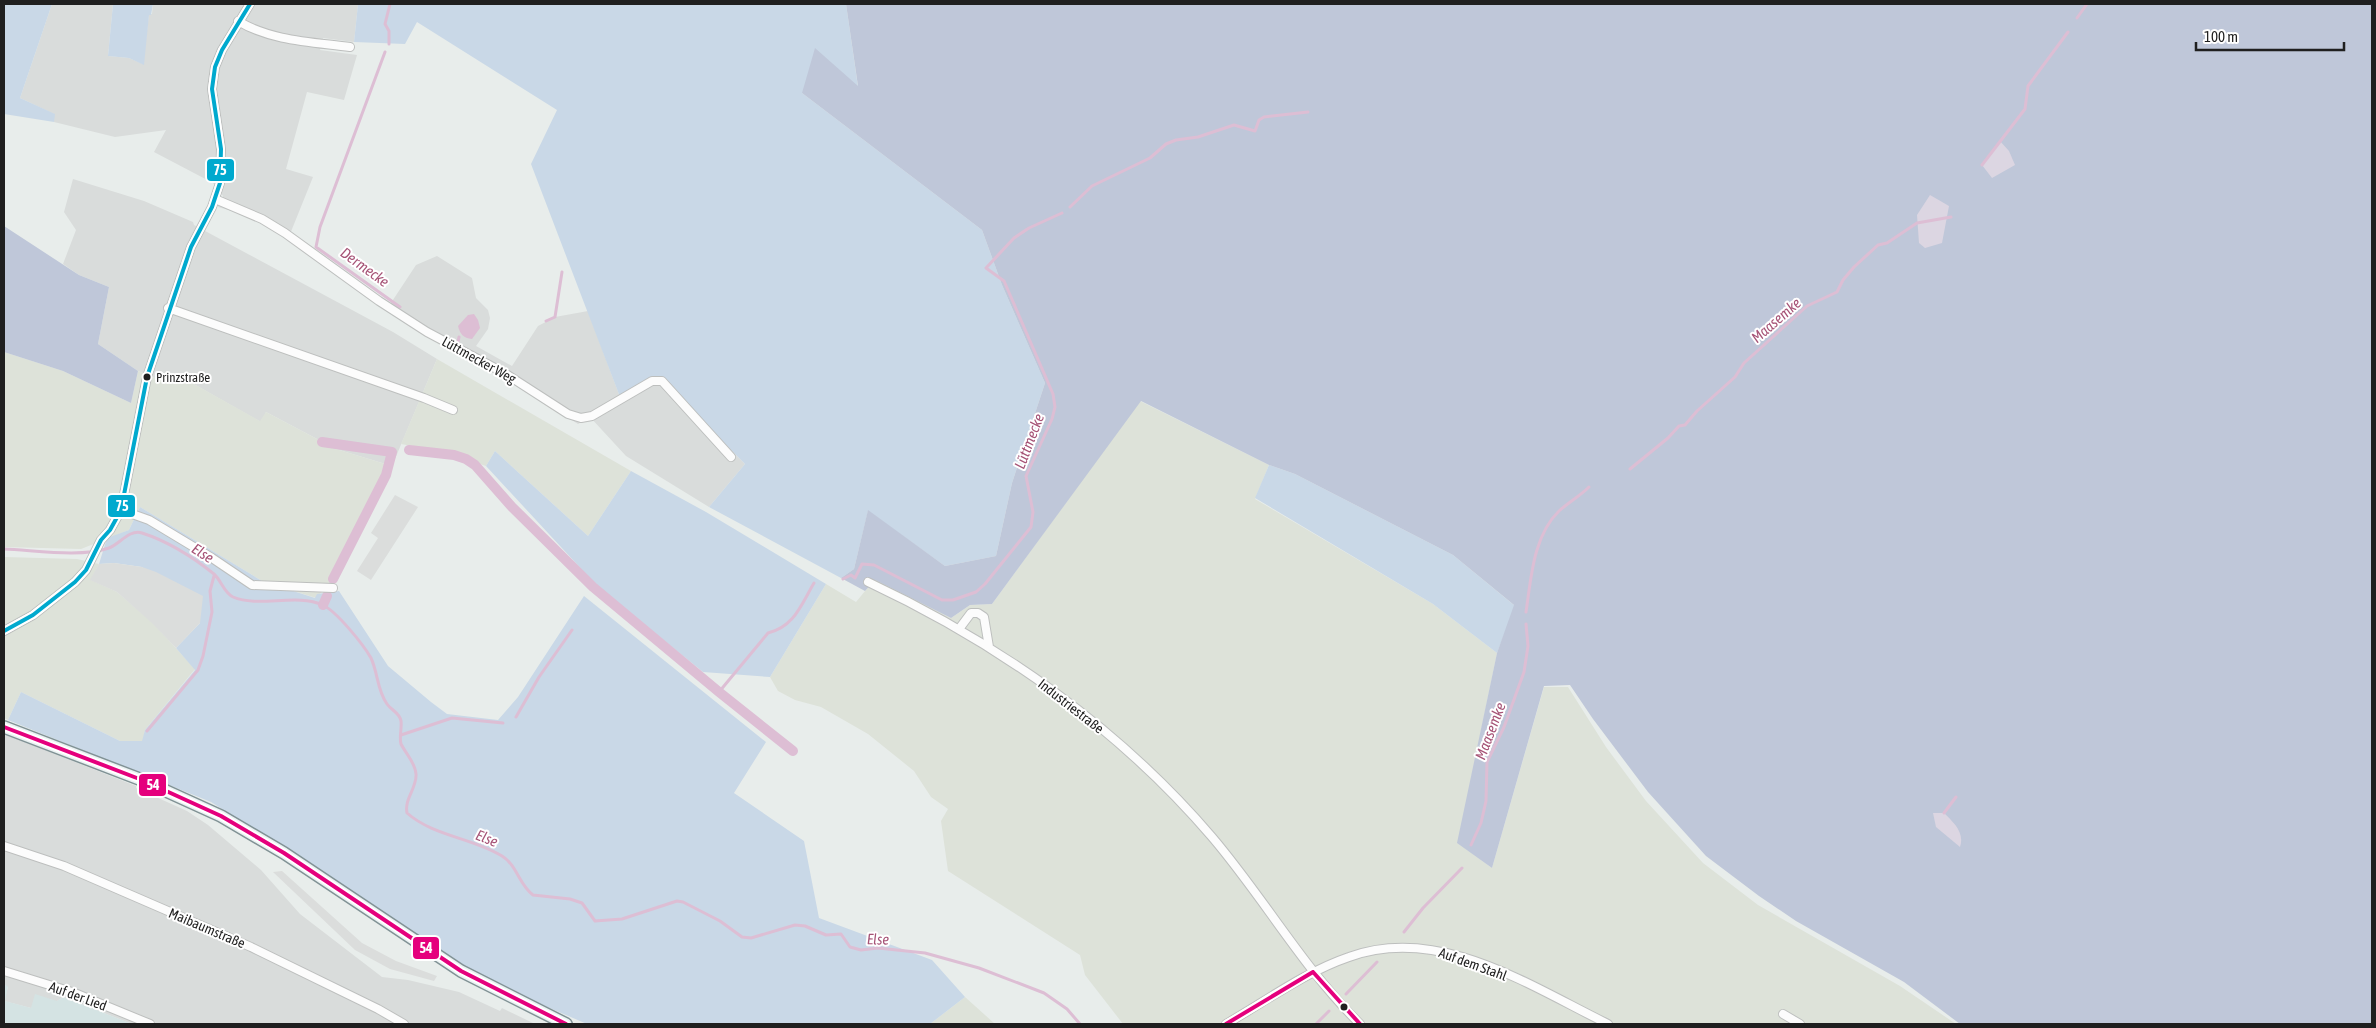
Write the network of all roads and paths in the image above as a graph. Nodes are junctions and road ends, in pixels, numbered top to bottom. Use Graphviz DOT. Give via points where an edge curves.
graph roads {
  1 [pos="250,4"];
  2 [pos="238,21"];
  3 [pos="350,47"];
  4 [pos="214,203"];
  5 [pos="168,308"];
  6 [pos="453,410"];
  7 [pos="731,457"];
  8 [pos="121,510"];
  9 [pos="868,582"];
  10 [pos="333,588"];
  11 [pos="959,629"];
  12 [pos="4,631"];
  13 [pos="988,647"];
  14 [pos="4,727"];
  15 [pos="4,846"];
  16 [pos="4,971"];
  17 [pos="1313,972"];
  18 [pos="1783,1014"];
  19 [pos="150,1024"];
  20 [pos="404,1024"];
  21 [pos="566,1024"];
  22 [pos="1226,1024"];
  23 [pos="1360,1024"];
  24 [pos="1608,1024"];
  25 [pos="1800,1024"];
  1 -- 2 [label="street"];
  2 -- 3 [label="street" via="272,35"];
  2 -- 4 [label="street" via="222,50 213,77 222,165"];
  4 -- 5 [label="street" via="190,247"];
  4 -- 7 [label="street, Lüttmecker Weg" via="262,220 285,233 427,332 506,374 568,414 581,418 592,416 652,381 662,381"];
  5 -- 6 [label="street"];
  5 -- 8 [label="street" via="147,377"];
  8 -- 10 [label="street" via="149,520 252,586"];
  8 -- 12 [label="street" via="86,570 55,599"];
  9 -- 11 [label="street, Industriestraße"];
  11 -- 13 [label="street, Industriestraße"];
  11 -- 13 [label="street" via="971,613 978,613 984,617"];
  13 -- 17 [label="street, Industriestraße" via="1079,711 1190,812"];
  14 -- 21 [label="main road" via="142,780 221,816 284,853 461,971"];
  15 -- 20 [label="street, Maibaumstraße" via="64,866 251,947"];
  16 -- 19 [label="street, Auf der Lied" via="72,992"];
  17 -- 22 [label="street, Auf dem Stahl"];
  17 -- 23 [label="street, Industriestraße"];
  17 -- 24 [label="street, Auf dem Stahl" via="1373,950 1396,947 1433,949 1479,963"];
  18 -- 25 [label="street"];
}
